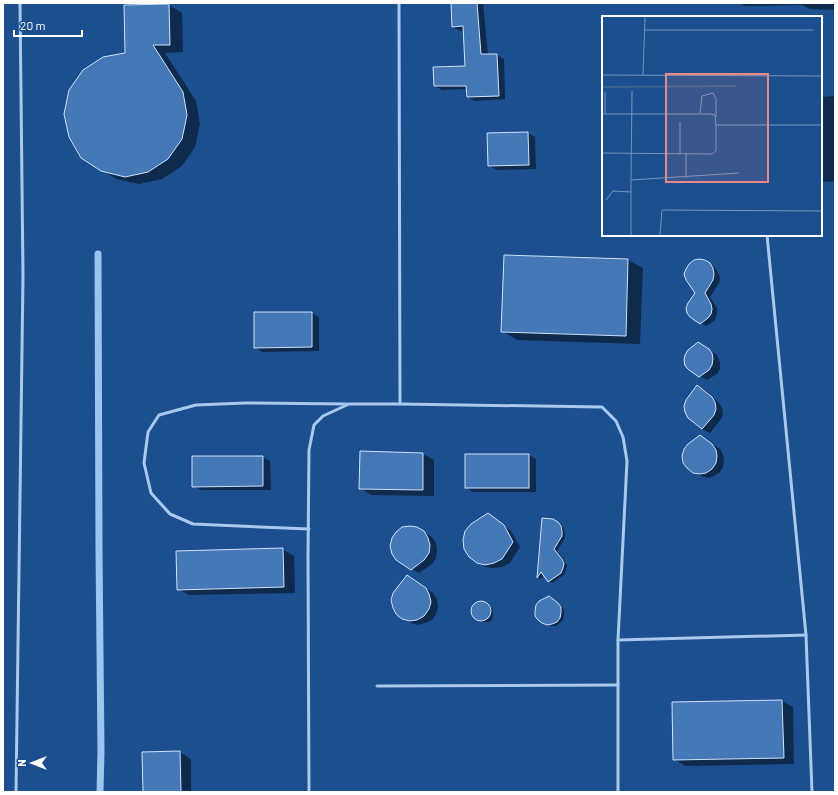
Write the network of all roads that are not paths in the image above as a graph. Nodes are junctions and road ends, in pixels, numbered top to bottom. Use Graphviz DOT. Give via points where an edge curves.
graph roads {
  1 [pos="20,3"];
  2 [pos="400,3"];
  3 [pos="767,236"];
  4 [pos="349,404"];
  5 [pos="400,404"];
  6 [pos="309,529"];
  7 [pos="806,635"];
  8 [pos="618,640"];
  9 [pos="618,684"];
  10 [pos="377,686"];
  11 [pos="16,792"];
  12 [pos="309,792"];
  13 [pos="618,792"];
  14 [pos="812,792"];
  1 -- 11 [label="lane" via="23,276"];
  2 -- 5 [label="lane"];
  3 -- 7 [label="lane"];
  4 -- 5 [label="lane"];
  4 -- 6 [label="lane" via="323,416 314,425 309,450"];
  4 -- 6 [label="lane" via="196,405 159,415 148,432 144,463 152,493 170,514 193,524"];
  5 -- 8 [label="lane" via="602,407 616,421 624,437 627,461"];
  6 -- 12 [label="lane"];
  7 -- 8 [label="lane"];
  7 -- 14 [label="lane"];
  8 -- 9 [label="lane"];
  9 -- 10 [label="lane"];
  9 -- 13 [label="lane"];
}
